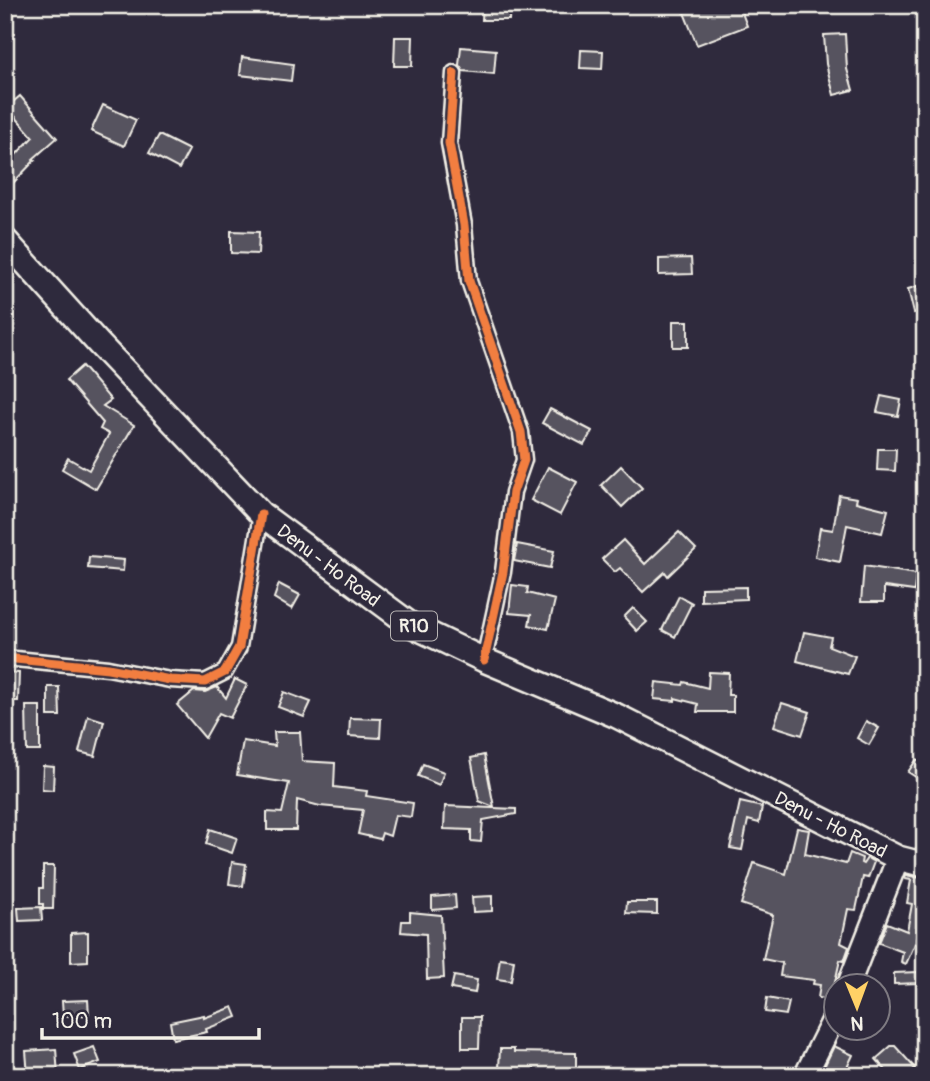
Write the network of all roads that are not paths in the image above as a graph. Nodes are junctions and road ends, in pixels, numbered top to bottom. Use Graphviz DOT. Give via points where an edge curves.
graph roads {
  1 [pos="454,73"];
  2 [pos="5,240"];
  3 [pos="261,514"];
  4 [pos="5,658"];
  5 [pos="484,660"];
  6 [pos="898,858"];
  7 [pos="925,865"];
  8 [pos="853,972"];
  9 [pos="822,1041"];
  10 [pos="805,1076"];
  1 -- 5 [label="street" via="449,144 469,281 521,432 524,460 513,492 503,572"];
  2 -- 3 [label="main road, Denu - Ho Road / R10"];
  3 -- 4 [label="street" via="239,647 225,673 205,682 170,680 108,668"];
  3 -- 5 [label="main road, Denu - Ho Road / R10" via="411,625"];
  5 -- 6 [label="main road, Denu - Ho Road / R10" via="617,716"];
  6 -- 7 [label="main road, Denu - Ho Road / R10"];
  6 -- 8 [label="main road"];
  9 -- 10 [label="main road"];
}
